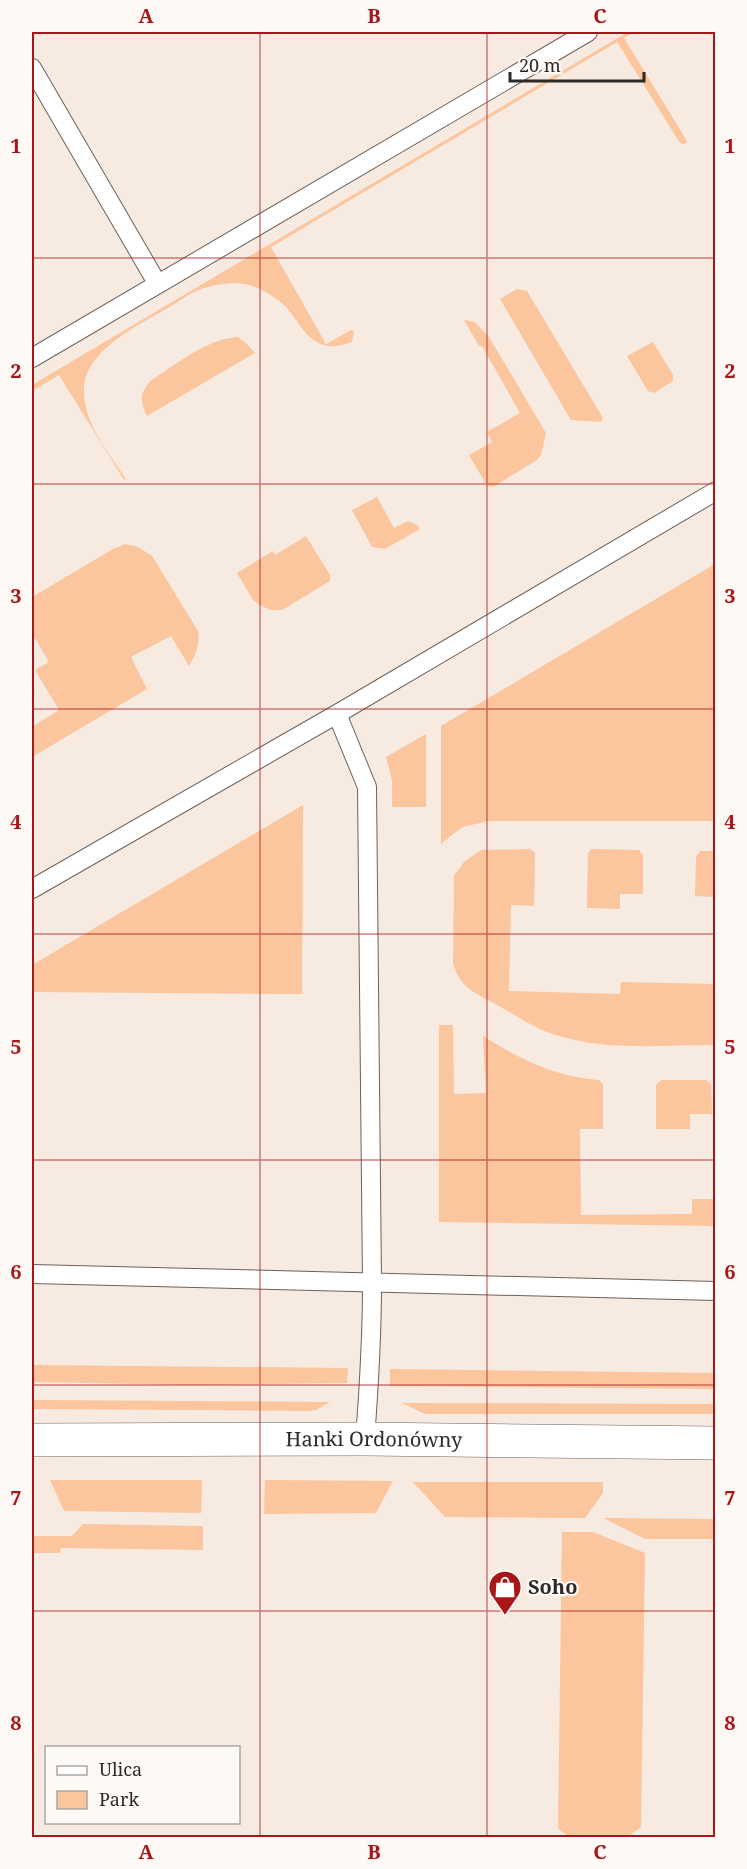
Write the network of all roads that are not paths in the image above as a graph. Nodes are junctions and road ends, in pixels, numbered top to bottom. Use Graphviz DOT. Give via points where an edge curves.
graph roads {
  1 [pos="588,32"];
  2 [pos="32,68"];
  3 [pos="157,283"];
  4 [pos="32,358"];
  5 [pos="716,491"];
  6 [pos="337,714"];
  7 [pos="32,889"];
  8 [pos="32,1274"];
  9 [pos="372,1283"];
  10 [pos="716,1291"];
  11 [pos="365,1439"];
  12 [pos="32,1440"];
  13 [pos="716,1443"];
  1 -- 3 [label="lane"];
  2 -- 3 [label="lane"];
  3 -- 4 [label="lane"];
  5 -- 6 [label="lane"];
  6 -- 7 [label="lane"];
  6 -- 9 [label="lane" via="367,787"];
  8 -- 9 [label="lane"];
  9 -- 10 [label="lane"];
  9 -- 11 [label="lane"];
  11 -- 12 [label="street, Hanki Ordonówny"];
  11 -- 13 [label="street, Hanki Ordonówny"];
}
